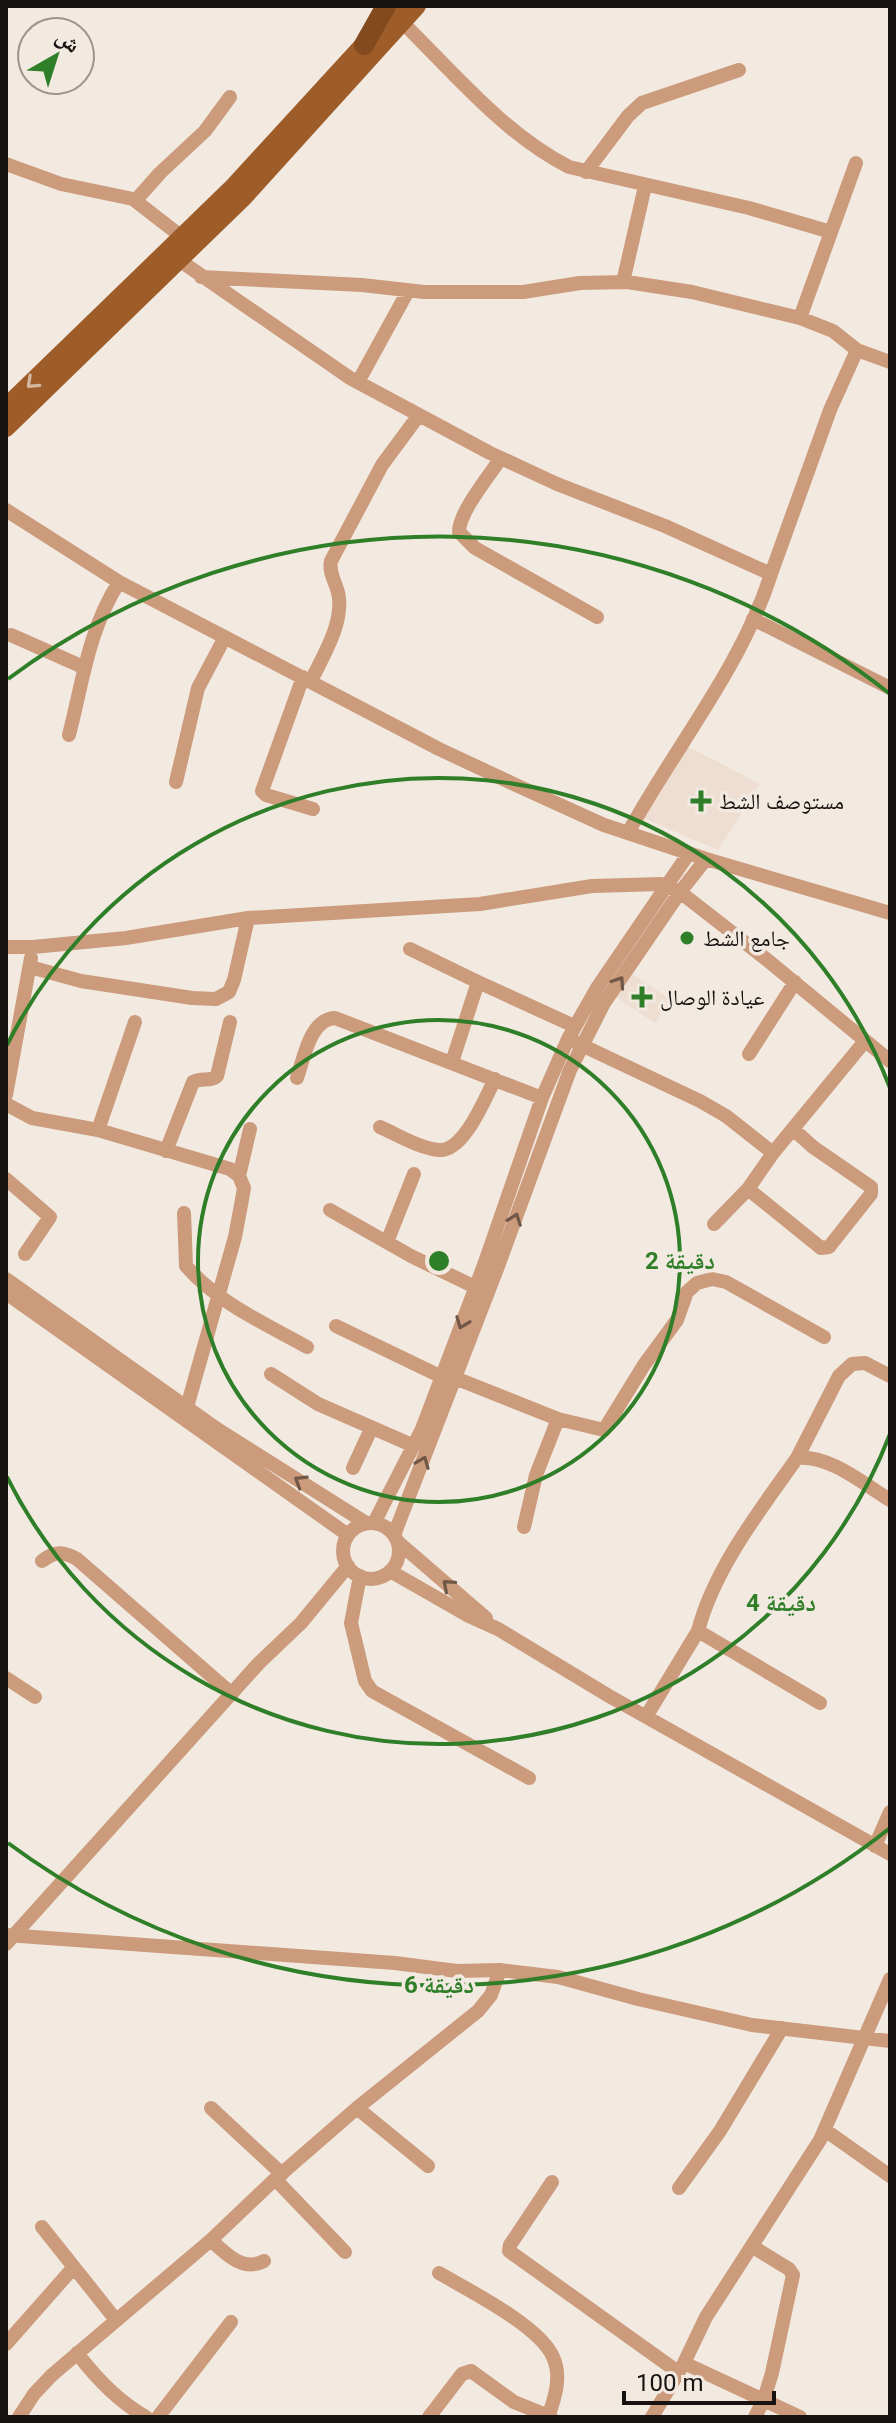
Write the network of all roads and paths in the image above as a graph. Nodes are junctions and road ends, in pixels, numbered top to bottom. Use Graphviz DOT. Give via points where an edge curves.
graph roads {
  1 [pos="386,6"];
  2 [pos="417,6"];
  3 [pos="400,14"];
  4 [pos="364,45"];
  5 [pos="739,70"];
  6 [pos="230,97"];
  7 [pos="856,163"];
  8 [pos="6,164"];
  9 [pos="586,172"];
  10 [pos="645,186"];
  11 [pos="136,200"];
  12 [pos="831,232"];
  13 [pos="182,237"];
  14 [pos="179,260"];
  15 [pos="201,277"];
  16 [pos="623,282"];
  17 [pos="408,291"];
  18 [pos="800,318"];
  19 [pos="857,350"];
  20 [pos="890,362"];
  21 [pos="358,382"];
  22 [pos="6,407"];
  23 [pos="419,415"];
  24 [pos="6,428"];
  25 [pos="501,458"];
  26 [pos="6,510"];
  27 [pos="771,574"];
  28 [pos="119,582"];
  29 [pos="597,617"];
  30 [pos="753,619"];
  31 [pos="11,635"];
  32 [pos="225,637"];
  33 [pos="83,667"];
  34 [pos="307,679"];
  35 [pos="890,688"];
  36 [pos="69,735"];
  37 [pos="176,782"];
  38 [pos="313,809"];
  39 [pos="628,833"];
  40 [pos="689,853"];
  41 [pos="706,859"];
  42 [pos="665,885"];
  43 [pos="680,892"];
  44 [pos="890,913"];
  45 [pos="248,918"];
  46 [pos="638,940"];
  47 [pos="6,947"];
  48 [pos="33,947"];
  49 [pos="410,949"];
  50 [pos="30,967"];
  51 [pos="478,982"];
  52 [pos="795,982"];
  53 [pos="135,1022"];
  54 [pos="230,1022"];
  55 [pos="574,1037"];
  56 [pos="865,1041"];
  57 [pos="749,1054"];
  58 [pos="890,1061"];
  59 [pos="452,1062"];
  60 [pos="297,1078"];
  61 [pos="495,1079"];
  62 [pos="6,1095"];
  63 [pos="542,1098"];
  64 [pos="6,1104"];
  65 [pos="380,1127"];
  66 [pos="250,1129"];
  67 [pos="98,1130"];
  68 [pos="794,1130"];
  69 [pos="166,1151"];
  70 [pos="773,1153"];
  71 [pos="414,1174"];
  72 [pos="239,1176"];
  73 [pos="6,1179"];
  74 [pos="748,1189"];
  75 [pos="330,1210"];
  76 [pos="184,1213"];
  77 [pos="714,1224"];
  78 [pos="387,1242"];
  79 [pos="25,1254"];
  80 [pos="6,1279"];
  81 [pos="475,1287"];
  82 [pos="6,1293"];
  83 [pos="218,1297"];
  84 [pos="336,1326"];
  85 [pos="824,1337"];
  86 [pos="307,1347"];
  87 [pos="271,1374"];
  88 [pos="890,1376"];
  89 [pos="449,1378"];
  90 [pos="187,1407"];
  91 [pos="558,1419"];
  92 [pos="371,1429"];
  93 [pos="414,1446"];
  94 [pos="797,1458"];
  95 [pos="353,1468"];
  96 [pos="890,1500"];
  97 [pos="370,1523"];
  98 [pos="524,1527"];
  99 [pos="348,1535"];
  100 [pos="396,1538"];
  101 [pos="42,1561"];
  102 [pos="348,1566"];
  103 [pos="390,1571"];
  104 [pos="360,1576"];
  105 [pos="498,1629"];
  106 [pos="698,1631"];
  107 [pos="6,1678"];
  108 [pos="232,1694"];
  109 [pos="35,1697"];
  110 [pos="820,1703"];
  111 [pos="647,1715"];
  112 [pos="529,1778"];
  113 [pos="890,1812"];
  114 [pos="875,1846"];
  115 [pos="890,1854"];
  116 [pos="9,1938"];
  117 [pos="500,1970"];
  118 [pos="890,1979"];
  119 [pos="782,2028"];
  120 [pos="866,2038"];
  121 [pos="890,2041"];
  122 [pos="211,2108"];
  123 [pos="357,2108"];
  124 [pos="825,2130"];
  125 [pos="428,2166"];
  126 [pos="278,2176"];
  127 [pos="890,2176"];
  128 [pos="552,2182"];
  129 [pos="679,2188"];
  130 [pos="42,2227"];
  131 [pos="211,2240"];
  132 [pos="753,2247"];
  133 [pos="345,2252"];
  134 [pos="264,2261"];
  135 [pos="74,2267"];
  136 [pos="439,2273"];
  137 [pos="116,2320"];
  138 [pos="231,2322"];
  139 [pos="6,2344"];
  140 [pos="77,2353"];
  141 [pos="681,2367"];
  142 [pos="764,2399"];
  143 [pos="168,2413"];
  144 [pos="549,2416"];
  145 [pos="19,2417"];
  146 [pos="146,2417"];
  147 [pos="429,2417"];
  148 [pos="652,2417"];
  149 [pos="755,2417"];
  150 [pos="800,2417"];
  1 -- 4 [label="highway"];
  2 -- 3 [label="main road"];
  3 -- 4 [label="main road"];
  3 -- 9 [label="street" via="517,131 557,161"];
  3 -- 14 [label="main road" via="244,197"];
  4 -- 13 [label="main road"];
  5 -- 9 [label="street" via="642,103"];
  6 -- 11 [label="street" via="205,131"];
  7 -- 12 [label="street"];
  8 -- 11 [label="street" via="84,190"];
  9 -- 10 [label="street"];
  10 -- 12 [label="street"];
  10 -- 16 [label="street"];
  11 -- 13 [label="street"];
  12 -- 18 [label="street"];
  13 -- 22 [label="main road, one-way"];
  14 -- 15 [label="street"];
  14 -- 24 [label="main road"];
  15 -- 17 [label="street"];
  15 -- 21 [label="street"];
  16 -- 17 [label="street" via="523,292"];
  16 -- 18 [label="street"];
  17 -- 21 [label="street"];
  18 -- 19 [label="street" via="833,331"];
  19 -- 20 [label="street"];
  19 -- 27 [label="street"];
  21 -- 23 [label="street"];
  23 -- 25 [label="street"];
  23 -- 34 [label="street" via="382,465 331,561 340,599 337,617"];
  25 -- 27 [label="street"];
  25 -- 29 [label="street" via="459,532 475,548"];
  26 -- 28 [label="street"];
  27 -- 30 [label="street"];
  28 -- 32 [label="street"];
  28 -- 33 [label="street"];
  30 -- 35 [label="street"];
  30 -- 39 [label="street"];
  31 -- 33 [label="street"];
  32 -- 34 [label="street"];
  32 -- 37 [label="street" via="198,688"];
  33 -- 36 [label="street"];
  34 -- 38 [label="street" via="262,791"];
  34 -- 39 [label="street" via="439,749"];
  39 -- 40 [label="street"];
  40 -- 41 [label="street"];
  40 -- 42 [label="street"];
  41 -- 43 [label="street"];
  41 -- 44 [label="street"];
  42 -- 43 [label="street"];
  42 -- 45 [label="street" via="592,886 480,904"];
  42 -- 46 [label="street"];
  43 -- 46 [label="street"];
  43 -- 52 [label="street"];
  45 -- 48 [label="street"];
  45 -- 50 [label="street" via="234,980 229,992 216,999 81,981"];
  46 -- 55 [label="street"];
  47 -- 48 [label="street"];
  48 -- 50 [label="street"];
  49 -- 51 [label="street"];
  50 -- 62 [label="street"];
  51 -- 55 [label="street"];
  51 -- 59 [label="street"];
  52 -- 56 [label="street"];
  52 -- 57 [label="street"];
  53 -- 67 [label="street"];
  54 -- 69 [label="street" via="217,1076 193,1082"];
  55 -- 63 [label="street"];
  55 -- 70 [label="street" via="726,1116"];
  89 -- 55 [label="street, one-way" via="565,1082"];
  56 -- 58 [label="street"];
  56 -- 68 [label="street"];
  59 -- 60 [label="street" via="335,1018 318,1025"];
  59 -- 61 [label="street"];
  61 -- 63 [label="street"];
  61 -- 65 [label="street" via="464,1135 450,1148 419,1144"];
  63 -- 81 [label="street"];
  64 -- 67 [label="street" via="32,1118"];
  66 -- 72 [label="street"];
  67 -- 69 [label="street"];
  68 -- 70 [label="street"];
  68 -- 74 [label="street" via="871,1187 836,1241 821,1248"];
  69 -- 72 [label="street"];
  70 -- 74 [label="street"];
  71 -- 78 [label="street"];
  72 -- 83 [label="street" via="244,1188"];
  73 -- 79 [label="street" via="50,1217"];
  74 -- 77 [label="street"];
  75 -- 78 [label="street"];
  76 -- 83 [label="street" via="186,1266"];
  78 -- 81 [label="street"];
  80 -- 90 [label="street"];
  81 -- 89 [label="street, one-way"];
  82 -- 99 [label="street"];
  83 -- 86 [label="street"];
  83 -- 90 [label="street"];
  84 -- 89 [label="street"];
  85 -- 91 [label="street" via="726,1282 697,1283 604,1430"];
  87 -- 92 [label="street"];
  88 -- 94 [label="street" via="865,1363 852,1364 839,1376"];
  89 -- 91 [label="street"];
  89 -- 93 [label="street"];
  100 -- 89 [label="street, one-way"];
  97 -- 90 [label="street, one-way"];
  91 -- 98 [label="street" via="536,1475"];
  92 -- 93 [label="street"];
  92 -- 95 [label="street"];
  93 -- 97 [label="street"];
  94 -- 96 [label="street" via="812,1456"];
  94 -- 106 [label="street" via="751,1523 704,1607"];
  97 -- 99 [label="street"];
  97 -- 100 [label="street" via="382,1525"];
  99 -- 102 [label="street" via="343,1551"];
  100 -- 103 [label="street" via="398,1558"];
  105 -- 100 [label="street, one-way"];
  101 -- 108 [label="street" via="61,1551 77,1559"];
  102 -- 104 [label="street"];
  102 -- 108 [label="street"];
  103 -- 104 [label="street" via="376,1578"];
  103 -- 105 [label="street"];
  104 -- 112 [label="street" via="351,1623 372,1691"];
  105 -- 111 [label="street"];
  106 -- 110 [label="street"];
  106 -- 111 [label="street"];
  107 -- 109 [label="street"];
  108 -- 116 [label="street"];
  111 -- 114 [label="street"];
  113 -- 114 [label="street"];
  114 -- 115 [label="street"];
  116 -- 117 [label="street"];
  117 -- 119 [label="street" via="558,1977"];
  117 -- 123 [label="street" via="478,2011"];
  118 -- 120 [label="street"];
  119 -- 120 [label="street"];
  119 -- 129 [label="street"];
  120 -- 121 [label="street"];
  120 -- 124 [label="street"];
  122 -- 126 [label="street"];
  123 -- 125 [label="street"];
  123 -- 126 [label="street"];
  124 -- 127 [label="street"];
  124 -- 132 [label="street"];
  126 -- 131 [label="street"];
  126 -- 133 [label="street"];
  128 -- 141 [label="street" via="509,2251"];
  130 -- 135 [label="street"];
  131 -- 134 [label="street" via="242,2265"];
  131 -- 137 [label="street"];
  132 -- 141 [label="street" via="706,2317"];
  132 -- 142 [label="street" via="793,2275"];
  135 -- 137 [label="street"];
  135 -- 139 [label="street"];
  136 -- 144 [label="street" via="525,2326 550,2351 557,2381"];
  137 -- 140 [label="street"];
  138 -- 143 [label="street"];
  140 -- 145 [label="street" via="34,2394"];
  140 -- 146 [label="street"];
  141 -- 142 [label="street"];
  141 -- 148 [label="street"];
  142 -- 149 [label="street"];
  142 -- 150 [label="street"];
  144 -- 147 [label="street" via="514,2402 471,2371 462,2374"];
}
